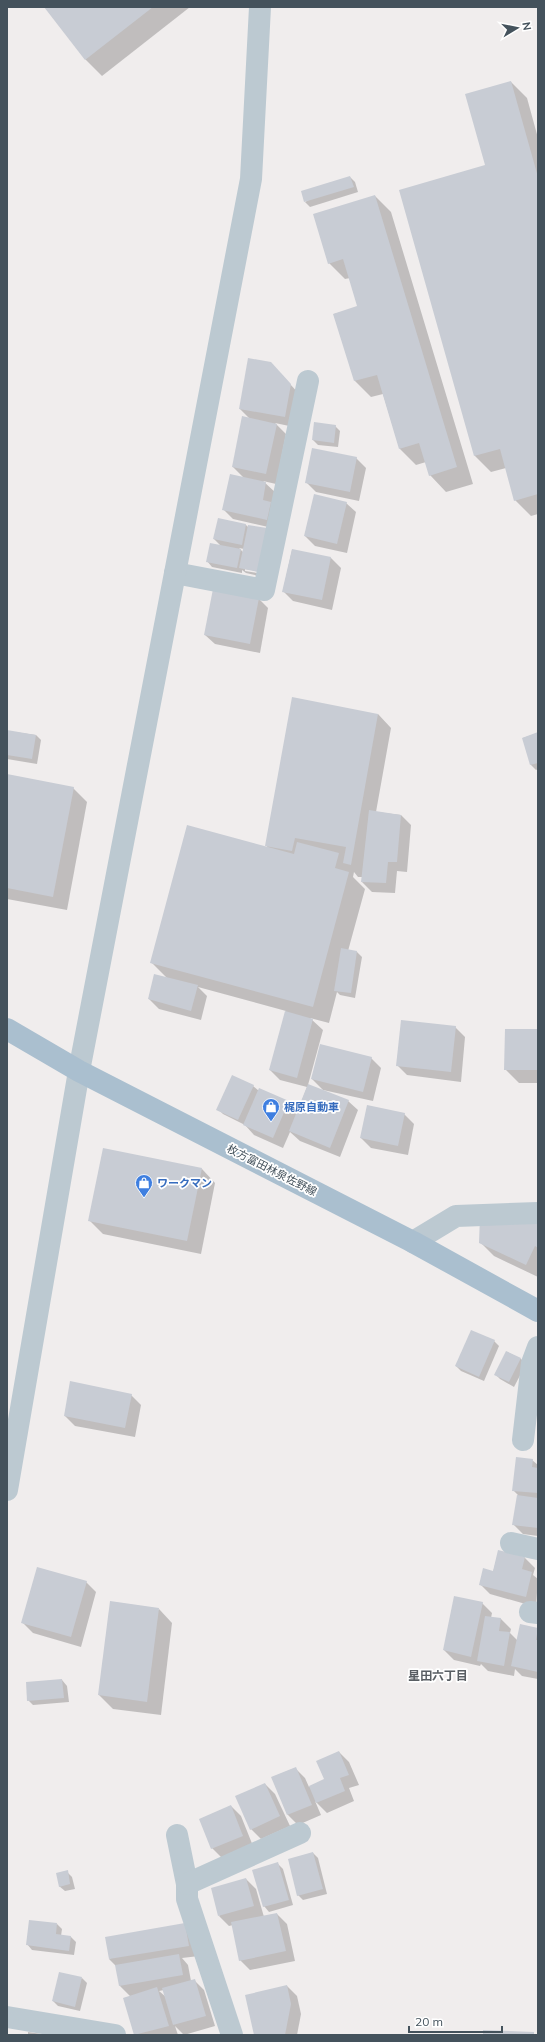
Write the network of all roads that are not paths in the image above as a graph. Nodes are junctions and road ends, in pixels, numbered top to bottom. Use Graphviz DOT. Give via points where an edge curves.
graph roads {
  1 [pos="260,7"];
  2 [pos="308,381"];
  3 [pos="175,573"];
  4 [pos="7,1029"];
  5 [pos="79,1071"];
  6 [pos="538,1213"];
  7 [pos="413,1242"];
  8 [pos="538,1311"];
  9 [pos="538,1347"];
  10 [pos="523,1440"];
  11 [pos="7,1490"];
  12 [pos="511,1543"];
  13 [pos="538,1549"];
  14 [pos="300,1833"];
  15 [pos="177,1835"];
  16 [pos="187,1884"];
  17 [pos="7,2017"];
  18 [pos="115,2035"];
  19 [pos="232,2035"];
  1 -- 3 [label="street" via="251,180"];
  2 -- 3 [label="street" via="264,590"];
  3 -- 5 [label="street"];
  4 -- 5 [label="main road, 枚方富田林泉佐野線"];
  5 -- 7 [label="main road, 枚方富田林泉佐野線"];
  5 -- 11 [label="street"];
  6 -- 7 [label="street" via="456,1216"];
  7 -- 8 [label="main road, 枚方富田林泉佐野線"];
  9 -- 10 [label="street" via="532,1363"];
  12 -- 13 [label="street"];
  14 -- 16 [label="street"];
  15 -- 16 [label="street"];
  16 -- 19 [label="street" via="188,1899"];
  17 -- 18 [label="street"];
}
